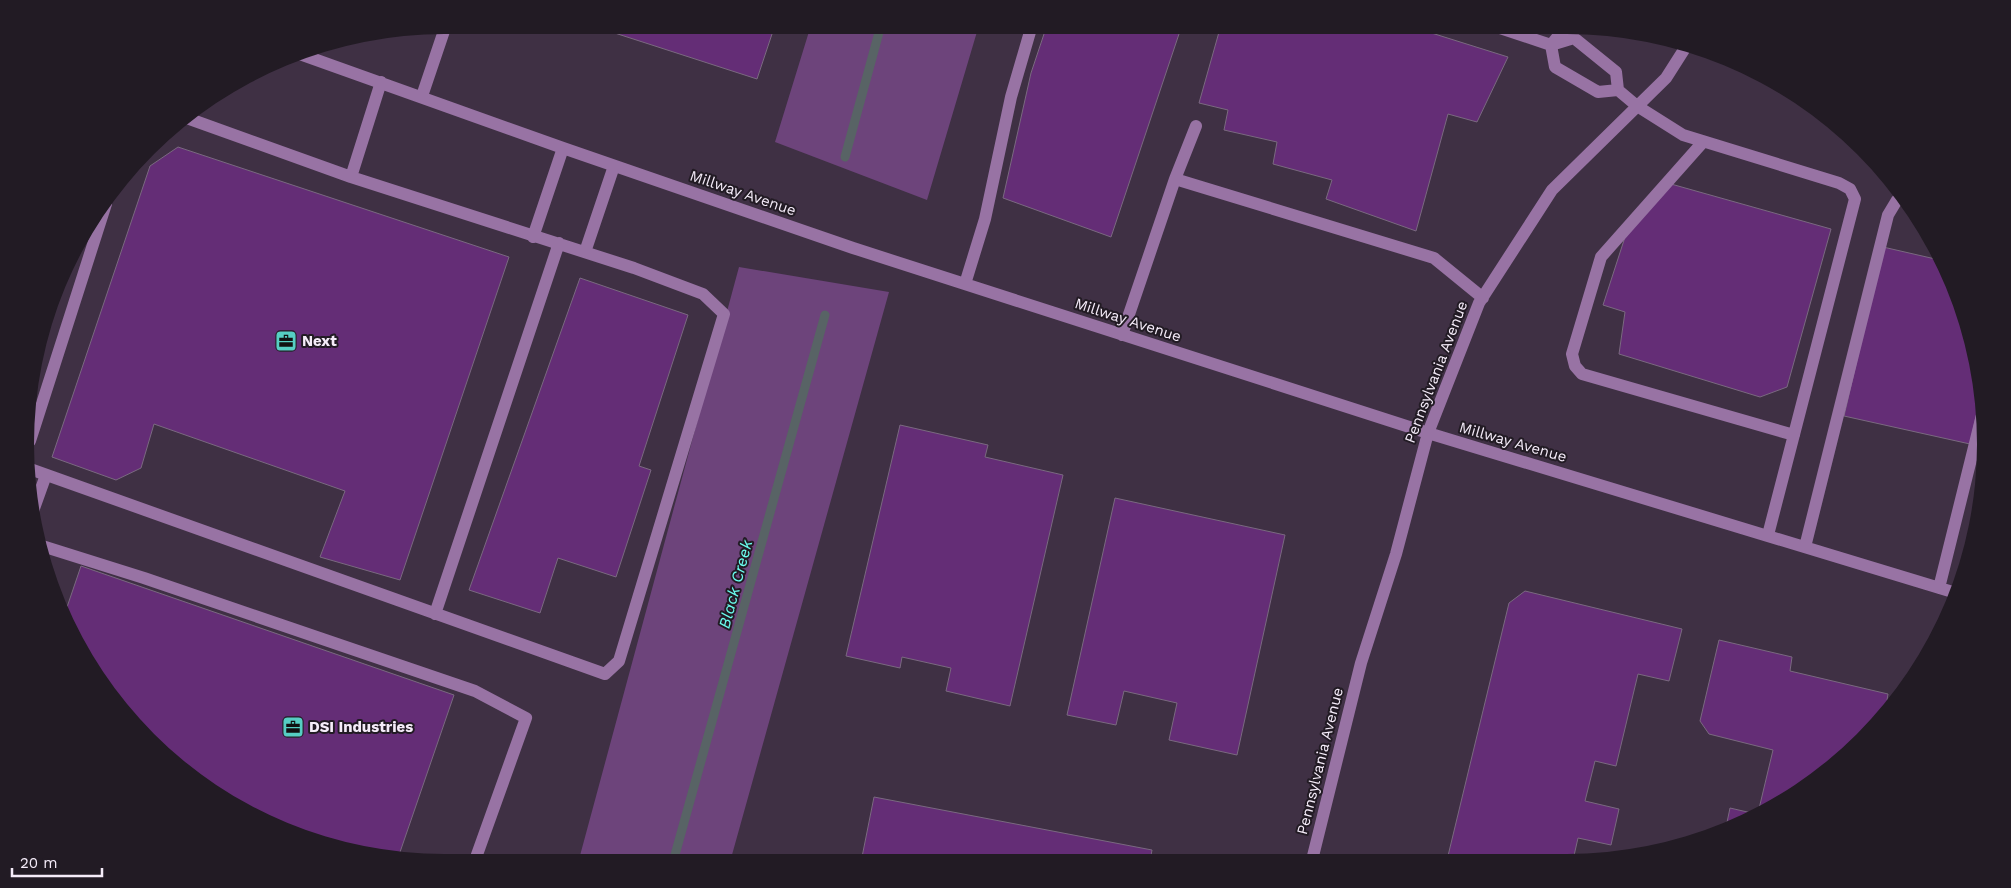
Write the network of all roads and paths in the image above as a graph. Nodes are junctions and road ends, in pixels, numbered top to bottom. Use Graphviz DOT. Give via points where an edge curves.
graph roads {
  1 [pos="443,34"];
  2 [pos="1029,34"];
  3 [pos="1518,34"];
  4 [pos="1560,34"];
  5 [pos="1551,45"];
  6 [pos="1683,51"];
  7 [pos="309,57"];
  8 [pos="381,82"];
  9 [pos="1618,90"];
  10 [pos="422,96"];
  11 [pos="1637,106"];
  12 [pos="193,120"];
  13 [pos="1196,126"];
  14 [pos="1704,142"];
  15 [pos="563,148"];
  16 [pos="614,166"];
  17 [pos="351,177"];
  18 [pos="1175,179"];
  19 [pos="1897,200"];
  20 [pos="101,219"];
  21 [pos="533,237"];
  22 [pos="559,243"];
  23 [pos="585,252"];
  24 [pos="965,284"];
  25 [pos="1483,298"];
  26 [pos="1122,335"];
  27 [pos="35,427"];
  28 [pos="1428,433"];
  29 [pos="1794,435"];
  30 [pos="1977,436"];
  31 [pos="35,471"];
  32 [pos="46,475"];
  33 [pos="37,499"];
  34 [pos="1768,535"];
  35 [pos="47,547"];
  36 [pos="1805,547"];
  37 [pos="1939,588"];
  38 [pos="1949,592"];
  39 [pos="435,614"];
  40 [pos="477,854"];
  41 [pos="1313,854"];
  1 -- 10 [label="street"];
  2 -- 24 [label="street" via="1011,98 986,219"];
  3 -- 5 [label="street"];
  4 -- 5 [label="street"];
  5 -- 9 [label="street" via="1555,67 1598,92"];
  5 -- 9 [label="street" via="1574,38 1616,72"];
  6 -- 11 [label="street, Pennsylvania Avenue" via="1666,78"];
  7 -- 8 [label="street, Millway Avenue"];
  8 -- 10 [label="street, Millway Avenue"];
  8 -- 17 [label="street"];
  9 -- 11 [label="street"];
  10 -- 15 [label="street, Millway Avenue"];
  11 -- 14 [label="street" via="1682,136"];
  11 -- 25 [label="street, Pennsylvania Avenue" via="1552,190"];
  12 -- 17 [label="street"];
  13 -- 18 [label="street"];
  14 -- 29 [label="street" via="1839,183 1850,189 1855,199"];
  14 -- 29 [label="street" via="1602,257 1572,354 1575,366 1582,374"];
  15 -- 16 [label="street, Millway Avenue"];
  15 -- 21 [label="street"];
  16 -- 23 [label="street"];
  16 -- 24 [label="street, Millway Avenue"];
  17 -- 21 [label="street"];
  18 -- 25 [label="street" via="1434,258"];
  18 -- 26 [label="street"];
  19 -- 36 [label="street" via="1888,215"];
  20 -- 27 [label="street"];
  21 -- 22 [label="street"];
  22 -- 23 [label="street"];
  22 -- 39 [label="street"];
  23 -- 39 [label="street" via="703,294 724,314 619,661 605,674"];
  24 -- 26 [label="street, Millway Avenue"];
  25 -- 28 [label="street, Pennsylvania Avenue"];
  26 -- 28 [label="street, Millway Avenue"];
  28 -- 34 [label="street, Millway Avenue"];
  28 -- 41 [label="street, Pennsylvania Avenue" via="1396,554 1361,663"];
  29 -- 34 [label="street"];
  30 -- 37 [label="street"];
  31 -- 32 [label="street"];
  32 -- 33 [label="street"];
  32 -- 39 [label="street"];
  34 -- 36 [label="street, Millway Avenue"];
  35 -- 40 [label="street" via="475,691 526,718"];
  36 -- 37 [label="street, Millway Avenue"];
  37 -- 38 [label="street, Millway Avenue"];
}
